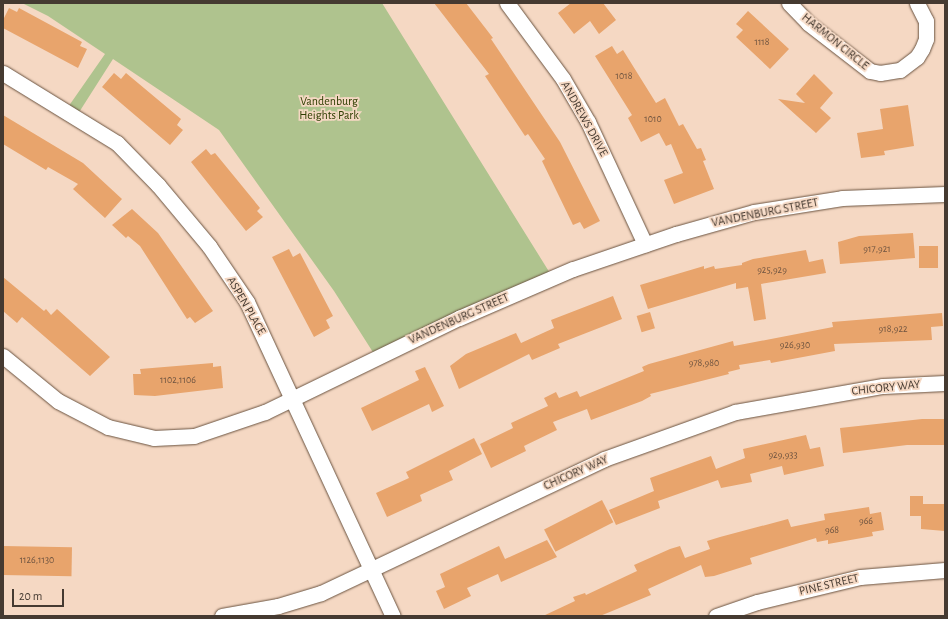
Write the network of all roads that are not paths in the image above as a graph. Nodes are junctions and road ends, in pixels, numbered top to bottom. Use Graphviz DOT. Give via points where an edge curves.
graph roads {
  1 [pos="507,3"];
  2 [pos="789,3"];
  3 [pos="917,3"];
  4 [pos="3,73"];
  5 [pos="945,194"];
  6 [pos="645,244"];
  7 [pos="3,356"];
  8 [pos="945,383"];
  9 [pos="292,398"];
  10 [pos="372,570"];
  11 [pos="945,570"];
  12 [pos="222,616"];
  13 [pos="393,616"];
  14 [pos="716,616"];
  1 -- 6 [label="street, ANDREWS DRIVE" via="563,79 588,122"];
  2 -- 3 [label="street, HARMON CIRCLE" via="808,23 870,71 880,73 900,70 916,58 922,49 926,39 926,21"];
  4 -- 9 [label="street, ASPEN PLACE" via="117,143 158,185 209,246 247,302"];
  5 -- 6 [label="street, VANDENBURG STREET" via="842,198 754,212"];
  6 -- 9 [label="street, VANDENBURG STREET" via="573,269 459,318"];
  7 -- 9 [label="street, VANDENBURG STREET" via="42,390 75,412 108,427 154,438 175,438 212,432 265,412"];
  8 -- 10 [label="street, CHICORY WAY" via="883,386 735,412 604,459"];
  9 -- 10 [label="street, ASPEN PLACE"];
  10 -- 12 [label="street, CHICORY WAY" via="321,593 244,614"];
  10 -- 13 [label="street, ASPEN PLACE"];
  11 -- 14 [label="street, PINE STREET" via="860,577 757,602"];
}
